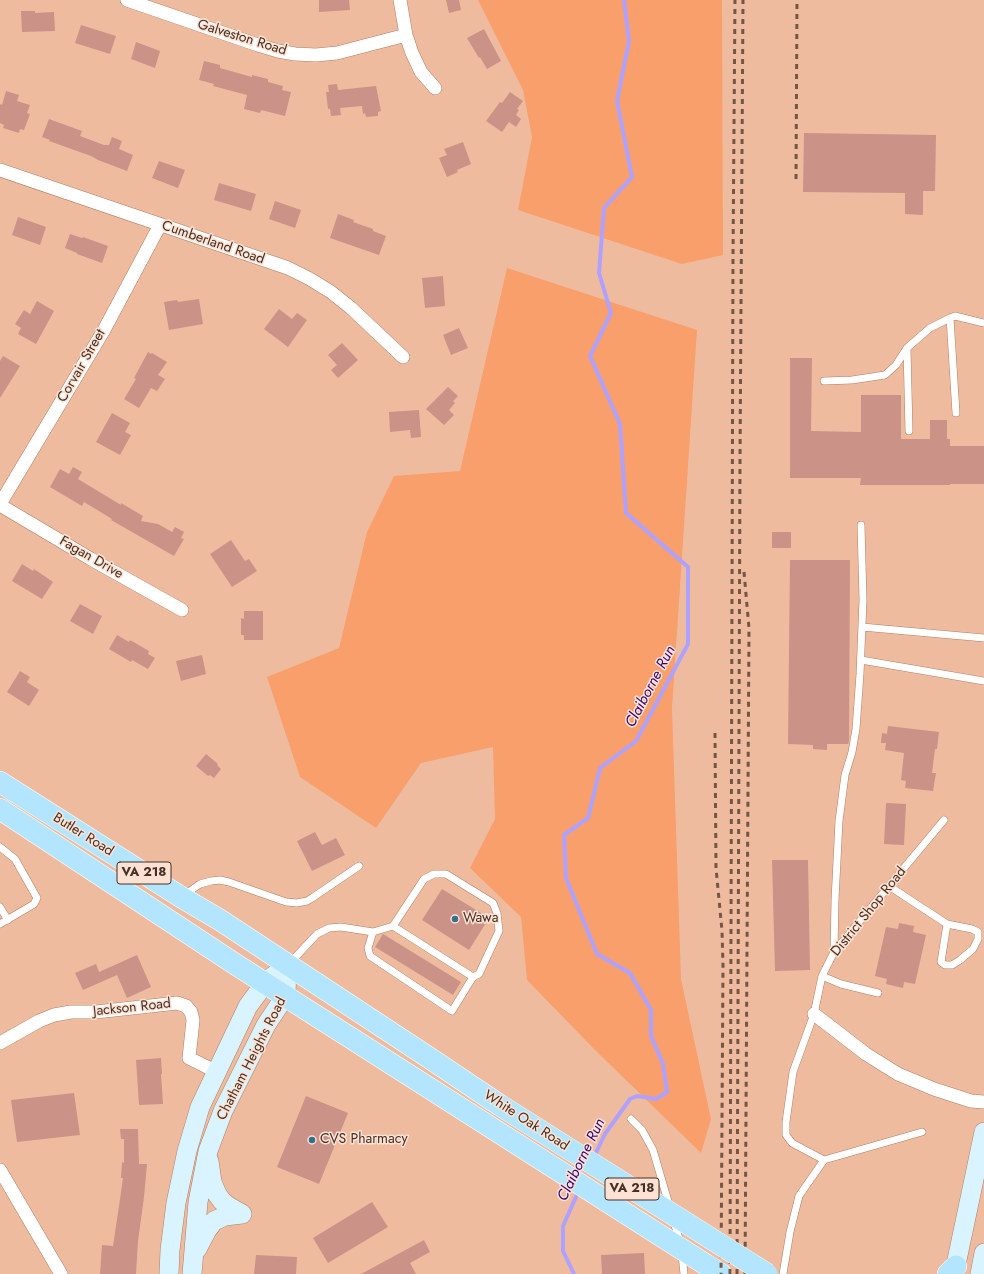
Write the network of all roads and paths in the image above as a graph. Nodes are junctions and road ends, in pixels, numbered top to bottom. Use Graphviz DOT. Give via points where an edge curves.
graph roads {
  1 [pos="127,0"];
  2 [pos="400,0"];
  3 [pos="406,35"];
  4 [pos="434,88"];
  5 [pos="0,170"];
  6 [pos="160,225"];
  7 [pos="950,318"];
  8 [pos="984,323"];
  9 [pos="907,348"];
  10 [pos="403,357"];
  11 [pos="824,381"];
  12 [pos="956,413"];
  13 [pos="909,431"];
  14 [pos="0,504"];
  15 [pos="862,525"];
  16 [pos="182,610"];
  17 [pos="862,627"];
  18 [pos="984,638"];
  19 [pos="861,660"];
  20 [pos="984,681"];
  21 [pos="1,785"];
  22 [pos="0,809"];
  23 [pos="944,820"];
  24 [pos="0,847"];
  25 [pos="359,866"];
  26 [pos="889,886"];
  27 [pos="181,897"];
  28 [pos="0,907"];
  29 [pos="8,920"];
  30 [pos="0,924"];
  31 [pos="947,924"];
  32 [pos="393,926"];
  33 [pos="373,932"];
  34 [pos="834,952"];
  35 [pos="287,965"];
  36 [pos="822,976"];
  37 [pos="473,977"];
  38 [pos="266,982"];
  39 [pos="878,993"];
  40 [pos="286,995"];
  41 [pos="814,1014"];
  42 [pos="0,1043"];
  43 [pos="217,1072"];
  44 [pos="984,1102"];
  45 [pos="630,1119"];
  46 [pos="922,1132"];
  47 [pos="984,1132"];
  48 [pos="208,1151"];
  49 [pos="824,1160"];
  50 [pos="0,1170"];
  51 [pos="984,1253"];
  52 [pos="192,1266"];
  53 [pos="953,1271"];
  54 [pos="61,1274"];
  55 [pos="169,1274"];
  56 [pos="684,1274"];
  57 [pos="721,1274"];
  58 [pos="767,1274"];
  59 [pos="783,1274"];
  60 [pos="980,1274"];
  1 -- 3 [label="street, Galveston Road" via="258,45 295,54 337,53"];
  2 -- 3 [label="street"];
  3 -- 4 [label="street" via="421,72"];
  5 -- 6 [label="street, Cumberland Road"];
  6 -- 10 [label="street, Cumberland Road" via="288,268 310,279 351,308"];
  6 -- 14 [label="street, Corvair Street" via="104,330"];
  7 -- 8 [label="lane" via="955,316"];
  7 -- 9 [label="lane" via="930,328"];
  7 -- 12 [label="lane"];
  9 -- 11 [label="lane" via="896,365 885,375"];
  9 -- 13 [label="lane"];
  14 -- 16 [label="street, Fagan Drive"];
  15 -- 17 [label="lane"];
  17 -- 18 [label="lane"];
  17 -- 19 [label="lane"];
  19 -- 20 [label="lane"];
  19 -- 34 [label="lane" via="856,729 845,775 839,821"];
  21 -- 27 [label="main road, Butler Road / VA 218"];
  22 -- 38 [label="main road, Butler Road / VA 218"];
  23 -- 26 [label="lane, District Shop Road"];
  24 -- 29 [label="lane" via="15,859 37,898 34,904"];
  25 -- 27 [label="lane" via="312,898 296,903 220,880 200,884"];
  26 -- 31 [label="lane"];
  26 -- 34 [label="lane, District Shop Road"];
  27 -- 35 [label="main road, Butler Road / VA 218"];
  28 -- 29 [label="lane"];
  29 -- 30 [label="lane"];
  31 -- 31 [label="lane" via="978,932 978,939 973,948 952,965 941,962"];
  32 -- 33 [label="lane"];
  32 -- 37 [label="lane"];
  32 -- 37 [label="lane" via="424,879 434,874 446,874 493,903 499,931 479,974"];
  33 -- 35 [label="lane" via="341,927 329,928 317,934"];
  33 -- 37 [label="lane" via="368,948 370,956 452,1011"];
  34 -- 36 [label="lane, District Shop Road"];
  35 -- 38 [label="main road, Chatham Heights Road"];
  35 -- 40 [label="main road, Chatham Heights Road"];
  35 -- 58 [label="main road, White Oak Road / VA 218, bridge" via="498,1104"];
  36 -- 39 [label="lane" via="841,984"];
  36 -- 41 [label="lane, District Shop Road"];
  38 -- 40 [label="main road, VA 218"];
  38 -- 43 [label="main road, Chatham Heights Road" via="248,1006"];
  40 -- 48 [label="main road, Chatham Heights Road" via="266,1025 223,1111"];
  40 -- 57 [label="main road, White Oak Road / VA 218, bridge"];
  41 -- 44 [label="street" via="866,1054 898,1074 970,1101"];
  41 -- 49 [label="lane, District Shop Road" via="793,1072 786,1135 792,1143"];
  42 -- 43 [label="street, Jackson Road" via="54,1015 177,1003 186,1006 193,1020 189,1058"];
  43 -- 55 [label="main road, Chatham Heights Road" via="200,1107 187,1151 176,1203"];
  45 -- 56 [label="lane" via="642,1130 653,1150 681,1246"];
  46 -- 49 [label="lane"];
  47 -- 53 [label="main road"];
  48 -- 52 [label="main road, Chatham Heights Road" via="198,1202"];
  48 -- 52 [label="main road" via="212,1182 217,1194 228,1206 242,1214 214,1221 206,1230"];
  49 -- 59 [label="lane" via="799,1196"];
  50 -- 54 [label="street"];
  51 -- 60 [label="main road"];
}
